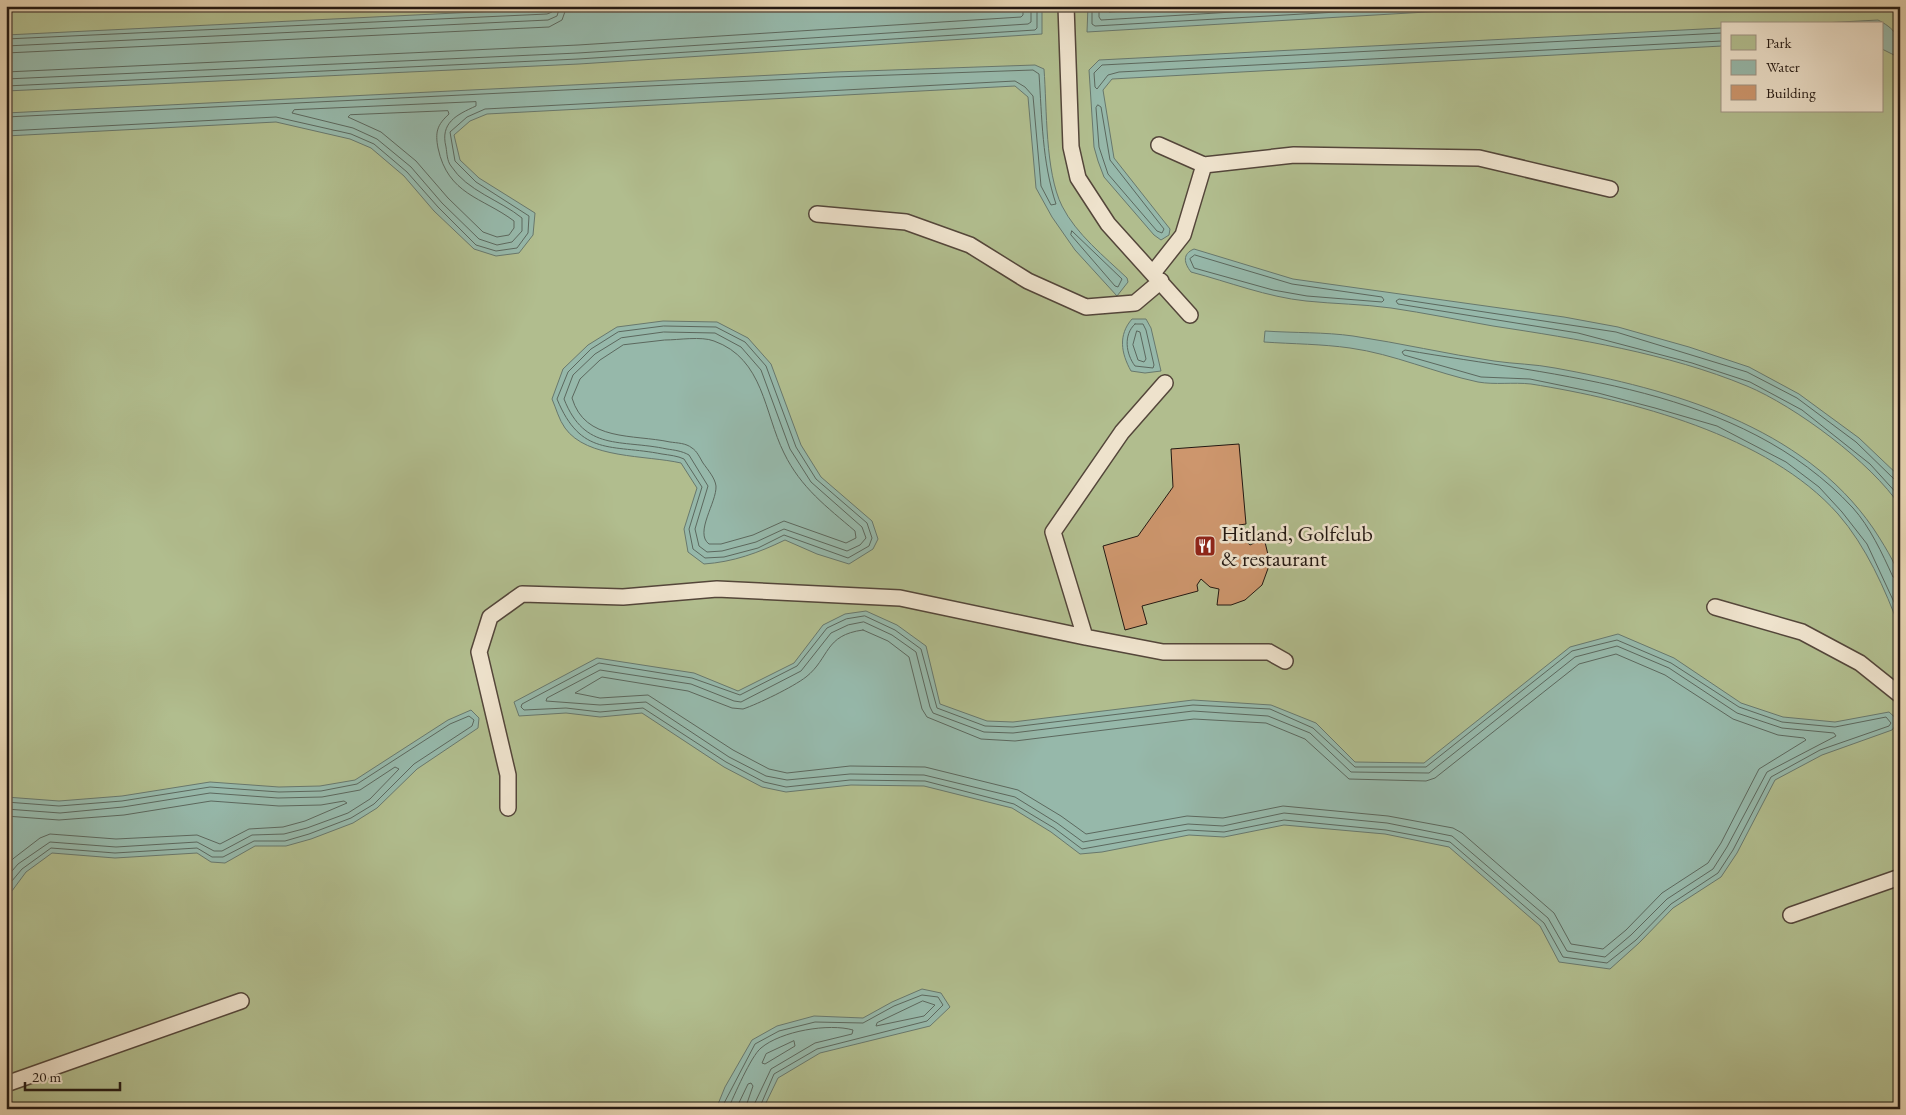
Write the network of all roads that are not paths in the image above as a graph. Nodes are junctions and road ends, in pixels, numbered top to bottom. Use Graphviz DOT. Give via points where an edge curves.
graph roads {
  1 [pos="1066,6"];
  2 [pos="1159,145"];
  3 [pos="1204,165"];
  4 [pos="1610,189"];
  5 [pos="817,214"];
  6 [pos="1157,277"];
  7 [pos="1190,315"];
  8 [pos="1165,382"];
  9 [pos="1715,607"];
  10 [pos="1085,637"];
  11 [pos="1285,661"];
  12 [pos="1900,695"];
  13 [pos="508,808"];
  14 [pos="1900,877"];
  15 [pos="1791,915"];
  16 [pos="241,1001"];
  17 [pos="6,1084"];
  1 -- 6 [label="lane" via="1071,147 1078,178 1108,224"];
  2 -- 3 [label="lane"];
  3 -- 4 [label="lane" via="1294,155 1479,158"];
  3 -- 6 [label="lane" via="1183,235"];
  5 -- 6 [label="lane" via="906,222 970,245 1028,281 1086,307 1135,303"];
  6 -- 7 [label="lane"];
  8 -- 10 [label="lane" via="1122,432 1053,532"];
  9 -- 12 [label="lane" via="1802,632 1860,663"];
  10 -- 11 [label="lane" via="1163,652 1269,652"];
  10 -- 13 [label="lane" via="900,598 717,589 623,598 522,594 490,617 479,652 508,775"];
  14 -- 15 [label="lane"];
  16 -- 17 [label="lane"];
}
